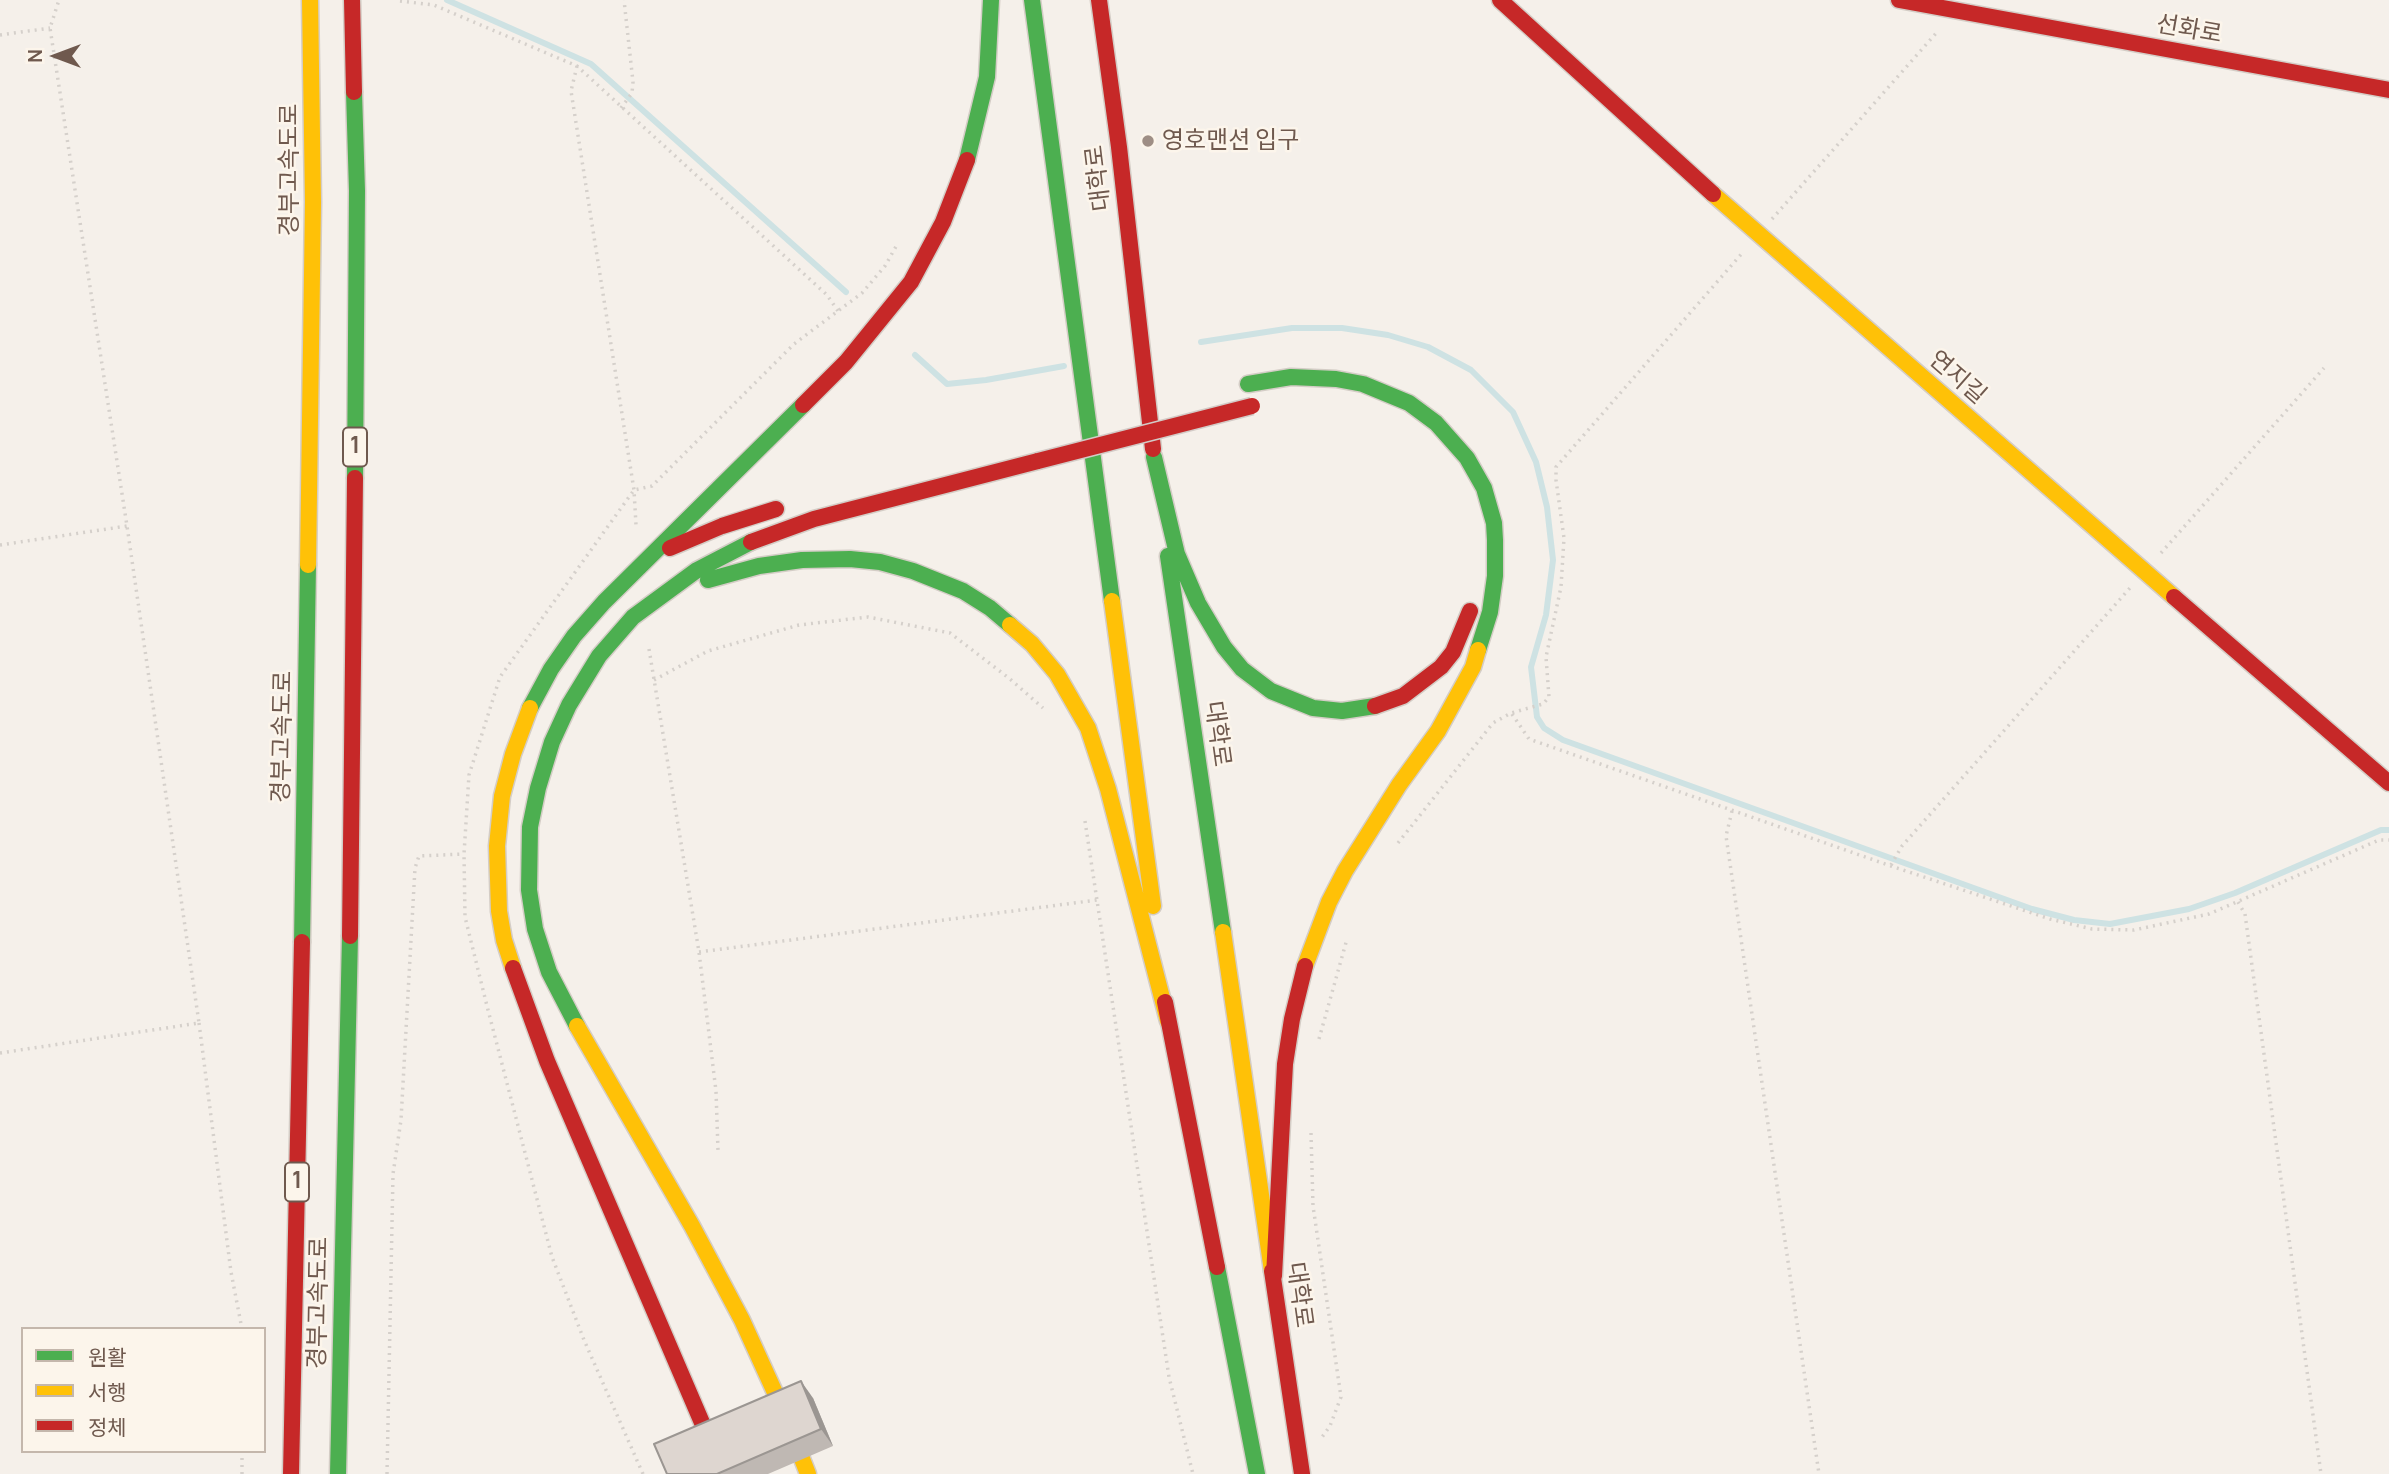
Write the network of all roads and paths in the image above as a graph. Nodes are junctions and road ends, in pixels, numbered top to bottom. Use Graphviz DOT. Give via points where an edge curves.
graph roads {
  1 [pos="59,0"];
  2 [pos="310,0"];
  3 [pos="352,0"];
  4 [pos="624,0"];
  5 [pos="991,0"];
  6 [pos="1032,0"];
  7 [pos="1099,0"];
  8 [pos="1500,0"];
  9 [pos="1899,0"];
  10 [pos="400,1"];
  11 [pos="1954,10"];
  12 [pos="50,28"];
  13 [pos="0,35"];
  14 [pos="576,66"];
  15 [pos="2389,90"];
  16 [pos="621,108"];
  17 [pos="903,232"];
  18 [pos="1758,235"];
  19 [pos="838,311"];
  20 [pos="2324,368"];
  21 [pos="1242,385"];
  22 [pos="1272,402"];
  23 [pos="1169,404"];
  24 [pos="1129,415"];
  25 [pos="1102,422"];
  26 [pos="1075,429"];
  27 [pos="1154,457"];
  28 [pos="634,490"];
  29 [pos="796,504"];
  30 [pos="636,525"];
  31 [pos="127,526"];
  32 [pos="0,545"];
  33 [pos="2145,571"];
  34 [pos="627,580"];
  35 [pos="1473,599"];
  36 [pos="643,609"];
  37 [pos="649,649"];
  38 [pos="654,680"];
  39 [pos="1044,709"];
  40 [pos="1511,713"];
  41 [pos="2389,783"];
  42 [pos="1084,811"];
  43 [pos="1732,811"];
  44 [pos="2389,840"];
  45 [pos="1395,846"];
  46 [pos="464,854"];
  47 [pos="1892,864"];
  48 [pos="1097,900"];
  49 [pos="2238,902"];
  50 [pos="1350,928"];
  51 [pos="699,952"];
  52 [pos="1168,1021"];
  53 [pos="199,1023"];
  54 [pos="1317,1046"];
  55 [pos="0,1053"];
  56 [pos="1311,1125"];
  57 [pos="718,1150"];
  58 [pos="1273,1276"];
  59 [pos="242,1327"];
  60 [pos="242,1453"];
  61 [pos="1301,1471"];
  62 [pos="242,1474"];
  63 [pos="291,1474"];
  64 [pos="338,1474"];
  65 [pos="387,1474"];
  66 [pos="643,1474"];
  67 [pos="724,1474"];
  68 [pos="808,1474"];
  69 [pos="1193,1474"];
  70 [pos="1257,1474"];
  71 [pos="1819,1474"];
  72 [pos="2321,1474"];
  1 -- 12 [label="path"];
  2 -- 63 [label="main road, 경부고속도로 / 1" via="313,202"];
  3 -- 64 [label="main road, 경부고속도로 / 1" via="357,191 351,893"];
  4 -- 16 [label="path" via="633,82 632,93"];
  5 -- 34 [label="main road" via="986,84 969,155 943,222 911,282 846,362"];
  6 -- 52 [label="main road"];
  7 -- 27 [label="main road, 대학로"];
  8 -- 18 [label="main road, 연지길"];
  9 -- 11 [label="main road, 선화로"];
  10 -- 14 [label="path" via="434,5"];
  11 -- 15 [label="main road, 선화로"];
  11 -- 18 [label="path"];
  12 -- 13 [label="path"];
  12 -- 31 [label="path"];
  14 -- 16 [label="path"];
  14 -- 28 [label="path" via="571,91"];
  16 -- 19 [label="path" via="827,295"];
  17 -- 19 [label="path" via="885,266 862,293"];
  18 -- 33 [label="main road, 연지길"];
  18 -- 40 [label="path" via="1556,467 1564,538 1561,587 1546,657 1549,697 1543,704"];
  19 -- 28 [label="path" via="794,344 652,486"];
  20 -- 33 [label="path"];
  21 -- 58 [label="main road" via="1291,377 1336,379 1371,386 1409,403 1436,423 1467,458 1486,496 1495,540 1490,612 1473,667 1438,731 1345,871 1306,965 1285,1065"];
  22 -- 36 [label="main road, bridge" via="814,519 713,559"];
  23 -- 24 [label="main road"];
  25 -- 26 [label="main road"];
  27 -- 35 [label="main road" via="1177,554 1198,603 1242,669 1284,698 1313,708 1342,710 1403,696 1429,679 1453,652"];
  27 -- 58 [label="main road, 대학로"];
  28 -- 30 [label="path"];
  28 -- 46 [label="path" via="500,677 469,775"];
  29 -- 34 [label="main road" via="696,536 657,556"];
  31 -- 32 [label="path"];
  31 -- 53 [label="path"];
  33 -- 41 [label="main road, 연지길"];
  33 -- 47 [label="path"];
  34 -- 67 [label="main road" via="568,644 538,692 517,740 500,817 499,911 504,940 547,1061"];
  36 -- 52 [label="main road" via="677,591 729,574 774,563 835,558 913,571 963,591 990,608 1046,660 1088,728"];
  36 -- 68 [label="main road" via="588,671 552,742 530,827 531,910 557,991 718,1273 760,1356"];
  37 -- 38 [label="path"];
  38 -- 39 [label="path" via="708,651 799,625 868,617 950,633"];
  38 -- 51 [label="path"];
  40 -- 43 [label="path" via="1529,739"];
  40 -- 45 [label="path" via="1493,723"];
  42 -- 48 [label="path"];
  43 -- 47 [label="path"];
  43 -- 71 [label="path" via="1727,836"];
  44 -- 49 [label="path" via="2379,840"];
  46 -- 65 [label="path" via="419,856 415,868 401,1120 393,1174"];
  46 -- 66 [label="path" via="465,917 552,1258"];
  47 -- 49 [label="path" via="2092,929 2134,930 2175,923"];
  48 -- 51 [label="path"];
  48 -- 69 [label="path" via="1169,1377"];
  49 -- 72 [label="path" via="2245,914"];
  50 -- 54 [label="path"];
  51 -- 57 [label="path" via="716,1091"];
  52 -- 70 [label="main road"];
  53 -- 55 [label="path"];
  53 -- 59 [label="path"];
  56 -- 61 [label="path" via="1313,1206 1341,1398 1330,1426"];
  58 -- 61 [label="main road, 대학로"];
  60 -- 62 [label="path"];
}
